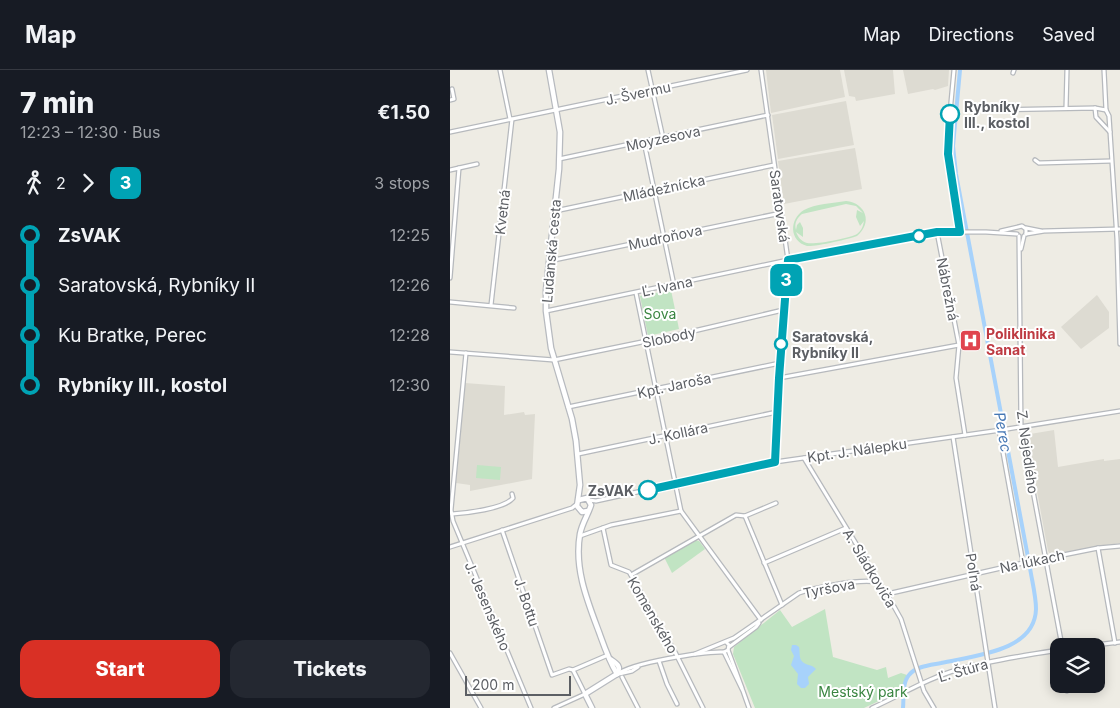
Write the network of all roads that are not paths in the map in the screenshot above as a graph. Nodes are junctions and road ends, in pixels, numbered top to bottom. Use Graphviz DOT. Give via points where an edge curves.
graph roads {
  1 [pos="500,70"];
  2 [pos="549,70"];
  3 [pos="648,70"];
  4 [pos="747,70"];
  5 [pos="761,70"];
  6 [pos="954,70"];
  7 [pos="1067,70"];
  8 [pos="1104,70"];
  9 [pos="452,89"];
  10 [pos="652,90"];
  11 [pos="450,100"];
  12 [pos="1066,108"];
  13 [pos="1095,108"];
  14 [pos="557,110"];
  15 [pos="994,110"];
  16 [pos="1106,110"];
  17 [pos="768,116"];
  18 [pos="511,119"];
  19 [pos="450,132"];
  20 [pos="1110,133"];
  21 [pos="663,138"];
  22 [pos="644,142"];
  23 [pos="559,159"];
  24 [pos="1035,160"];
  25 [pos="1111,160"];
  26 [pos="476,164"];
  27 [pos="774,165"];
  28 [pos="459,168"];
  29 [pos="450,170"];
  30 [pos="654,190"];
  31 [pos="554,211"];
  32 [pos="781,213"];
  33 [pos="1017,228"];
  34 [pos="1026,228"];
  35 [pos="1118,229"];
  36 [pos="1044,231"];
  37 [pos="937,232"];
  38 [pos="962,232"];
  39 [pos="995,232"];
  40 [pos="1021,235"];
  41 [pos="664,237"];
  42 [pos="451,257"];
  43 [pos="788,260"];
  44 [pos="548,261"];
  45 [pos="450,278"];
  46 [pos="674,285"];
  47 [pos="636,293"];
  48 [pos="450,302"];
  49 [pos="491,305"];
  50 [pos="514,308"];
  51 [pos="783,310"];
  52 [pos="546,311"];
  53 [pos="646,342"];
  54 [pos="1120,344"];
  55 [pos="959,345"];
  56 [pos="450,352"];
  57 [pos="466,353"];
  58 [pos="554,360"];
  59 [pos="780,363"];
  60 [pos="779,378"];
  61 [pos="656,388"];
  62 [pos="568,406"];
  63 [pos="1120,411"];
  64 [pos="777,412"];
  65 [pos="1021,427"];
  66 [pos="1002,430"];
  67 [pos="965,435"];
  68 [pos="666,436"];
  69 [pos="953,437"];
  70 [pos="578,454"];
  71 [pos="804,458"];
  72 [pos="775,462"];
  73 [pos="676,484"];
  74 [pos="452,486"];
  75 [pos="580,488"];
  76 [pos="512,494"];
  77 [pos="587,499"];
  78 [pos="596,501"];
  79 [pos="776,503"];
  80 [pos="591,505"];
  81 [pos="579,506"];
  82 [pos="588,511"];
  83 [pos="681,511"];
  84 [pos="452,514"];
  85 [pos="745,516"];
  86 [pos="584,518"];
  87 [pos="603,528"];
  88 [pos="846,528"];
  89 [pos="502,530"];
  90 [pos="579,536"];
  91 [pos="699,536"];
  92 [pos="461,544"];
  93 [pos="1120,546"];
  94 [pos="450,547"];
  95 [pos="1098,548"];
  96 [pos="1046,558"];
  97 [pos="1024,562"];
  98 [pos="764,563"];
  99 [pos="974,574"];
  100 [pos="631,575"];
  101 [pos="877,582"];
  102 [pos="887,595"];
  103 [pos="782,605"];
  104 [pos="760,620"];
  105 [pos="1061,638"];
  106 [pos="726,642"];
  107 [pos="1120,642"];
  108 [pos="1114,643"];
  109 [pos="1105,644"];
  110 [pos="719,645"];
  111 [pos="729,648"];
  112 [pos="723,652"];
  113 [pos="1050,652"];
  114 [pos="450,653"];
  115 [pos="695,654"];
  116 [pos="608,656"];
  117 [pos="678,657"];
  118 [pos="659,661"];
  119 [pos="988,662"];
  120 [pos="618,665"];
  121 [pos="641,665"];
  122 [pos="627,668"];
  123 [pos="573,670"];
  124 [pos="617,674"];
  125 [pos="622,677"];
  126 [pos="922,684"];
  127 [pos="743,691"];
  128 [pos="586,694"];
  129 [pos="677,704"];
  130 [pos="934,707"];
  131 [pos="481,708"];
  132 [pos="531,708"];
  133 [pos="554,708"];
  134 [pos="592,708"];
  135 [pos="638,708"];
  136 [pos="703,708"];
  137 [pos="749,708"];
  138 [pos="872,708"];
  139 [pos="995,708"];
  1 -- 18 [label="street, Kvetná"];
  2 -- 14 [label="street, Ludanská cesta"];
  3 -- 10 [label="street"];
  4 -- 10 [label="street, J. Švermu"];
  5 -- 17 [label="street, Saratovská"];
  6 -- 38 [label="street" via="947,145"];
  7 -- 12 [label="street"];
  8 -- 16 [label="street"];
  9 -- 11 [label="street" via="454,99"];
  10 -- 14 [label="street, J. Švermu"];
  10 -- 21 [label="street"];
  12 -- 13 [label="street"];
  12 -- 15 [label="street"];
  13 -- 16 [label="street"];
  13 -- 20 [label="street" via="1096,118"];
  14 -- 18 [label="street, J. Švermu"];
  14 -- 23 [label="street, Ludanská cesta"];
  16 -- 20 [label="street"];
  17 -- 21 [label="street, Moyzesova"];
  17 -- 27 [label="street, Saratovská"];
  18 -- 19 [label="street, J. Švermu"];
  18 -- 49 [label="street, Kvetná"];
  20 -- 25 [label="street"];
  21 -- 22 [label="street, Moyzesova"];
  22 -- 23 [label="street, Moyzesova"];
  22 -- 30 [label="street"];
  23 -- 31 [label="street, Ludanská cesta"];
  24 -- 25 [label="street" via="1039,163"];
  25 -- 35 [label="street"];
  26 -- 28 [label="street"];
  27 -- 30 [label="street, Mládežnícka"];
  27 -- 32 [label="street, Saratovská"];
  28 -- 29 [label="street"];
  28 -- 42 [label="street"];
  30 -- 31 [label="street, Mládežnícka"];
  30 -- 41 [label="street"];
  31 -- 44 [label="street, Ludanská cesta"];
  32 -- 41 [label="street, Mudroňova"];
  32 -- 43 [label="street, Saratovská"];
  33 -- 34 [label="street"];
  33 -- 39 [label="street"];
  33 -- 40 [label="street"];
  34 -- 36 [label="street"];
  34 -- 40 [label="street"];
  35 -- 36 [label="street"];
  35 -- 54 [label="street"];
  36 -- 40 [label="street"];
  37 -- 38 [label="street, Ľ. Ivana"];
  37 -- 43 [label="street, Ľ. Ivana"];
  37 -- 55 [label="street, Nábrežná"];
  38 -- 39 [label="street, Ľ. Ivana"];
  39 -- 40 [label="street"];
  40 -- 65 [label="street, Z. Nejedlého"];
  41 -- 44 [label="street, Mudroňova"];
  41 -- 46 [label="street"];
  42 -- 45 [label="street"];
  43 -- 46 [label="street, Ľ. Ivana"];
  43 -- 51 [label="street, Saratovská"];
  44 -- 52 [label="street, Ludanská cesta"];
  46 -- 47 [label="street, Ľ. Ivana"];
  47 -- 52 [label="street, Ľ. Ivana"];
  47 -- 53 [label="street"];
  48 -- 49 [label="street"];
  49 -- 50 [label="street"];
  51 -- 53 [label="street, Slobody"];
  51 -- 59 [label="street, Saratovská"];
  52 -- 58 [label="street, Ludanská cesta"];
  53 -- 58 [label="street, Slobody"];
  53 -- 61 [label="street"];
  55 -- 60 [label="street"];
  55 -- 67 [label="street, Nábrežná" via="956,378"];
  56 -- 57 [label="street, Slobody"];
  57 -- 58 [label="street, Slobody"];
  57 -- 74 [label="street, J. Jesenského"];
  58 -- 62 [label="street, Ludanská cesta"];
  59 -- 60 [label="street, Saratovská"];
  59 -- 61 [label="street, Kpt. Jaroša"];
  60 -- 64 [label="street, Saratovská"];
  61 -- 62 [label="street, Kpt. Jaroša"];
  61 -- 68 [label="street"];
  62 -- 70 [label="street, Ludanská cesta"];
  63 -- 65 [label="street, Kpt. J. Nálepku"];
  64 -- 68 [label="street, J. Kollára"];
  64 -- 72 [label="street, Saratovská"];
  65 -- 66 [label="street, Kpt. J. Nálepku"];
  65 -- 96 [label="street, Z. Nejedlého"];
  66 -- 67 [label="street, Kpt. J. Nálepku"];
  66 -- 97 [label="street, Z. Nejedlého"];
  67 -- 69 [label="street, Kpt. J. Nálepku"];
  68 -- 70 [label="street, J. Kollára"];
  68 -- 73 [label="street"];
  69 -- 71 [label="street, Kpt. J. Nálepku"];
  69 -- 99 [label="street, Poľná"];
  70 -- 75 [label="street, Ludanská cesta"];
  71 -- 72 [label="street, Kpt. J. Nálepku"];
  71 -- 88 [label="street, A. Sládkoviča"];
  72 -- 73 [label="street, Kpt. J. Nálepku"];
  73 -- 78 [label="street, Kpt. J. Nálepku"];
  73 -- 83 [label="street"];
  74 -- 84 [label="street, J. Jesenského"];
  75 -- 77 [label="street, Ludanská cesta"];
  75 -- 81 [label="street, Ludanská cesta"];
  76 -- 84 [label="street" via="513,498 504,505"];
  77 -- 78 [label="street, Kpt. J. Nálepku"];
  77 -- 80 [label="street, Ludanská cesta"];
  77 -- 81 [label="street"];
  78 -- 80 [label="street, Kpt. J. Nálepku"];
  79 -- 85 [label="street"];
  80 -- 82 [label="street"];
  81 -- 82 [label="street"];
  81 -- 86 [label="street"];
  81 -- 89 [label="street"];
  82 -- 86 [label="street"];
  83 -- 87 [label="street"];
  83 -- 91 [label="street"];
  84 -- 92 [label="street, J. Jesenského"];
  85 -- 91 [label="street" via="736,515"];
  85 -- 98 [label="street"];
  86 -- 90 [label="street"];
  87 -- 90 [label="street"];
  87 -- 100 [label="street, Komenského" via="611,565"];
  88 -- 98 [label="street"];
  88 -- 101 [label="street, A. Sládkoviča"];
  89 -- 92 [label="street"];
  89 -- 123 [label="street, J. Bottu" via="552,675"];
  90 -- 116 [label="street" via="582,582"];
  91 -- 100 [label="street"];
  91 -- 104 [label="street"];
  92 -- 94 [label="street"];
  92 -- 132 [label="street, J. Jesenského"];
  93 -- 95 [label="street, Na lúkach"];
  95 -- 96 [label="street, Na lúkach"];
  95 -- 108 [label="street"];
  96 -- 97 [label="street, Na lúkach"];
  96 -- 105 [label="street, Z. Nejedlého"];
  97 -- 99 [label="street, Na lúkach"];
  98 -- 103 [label="street"];
  99 -- 102 [label="street, Na lúkach"];
  99 -- 119 [label="street, Poľná"];
  100 -- 117 [label="street, Komenského"];
  101 -- 102 [label="street, A. Sládkoviča"];
  101 -- 103 [label="street, Tyršova" via="807,590"];
  102 -- 126 [label="street, A. Sládkoviča" via="901,619"];
  103 -- 104 [label="street, Tyršova"];
  104 -- 106 [label="street, Tyršova"];
  104 -- 111 [label="street, Tyršova" via="756,627"];
  106 -- 110 [label="street, Tyršova"];
  106 -- 111 [label="street"];
  107 -- 108 [label="street"];
  108 -- 109 [label="street"];
  110 -- 112 [label="street"];
  110 -- 115 [label="street, Tyršova"];
  111 -- 112 [label="street, Tyršova"];
  111 -- 127 [label="street"];
  112 -- 115 [label="street"];
  112 -- 127 [label="street"];
  113 -- 119 [label="street, Ľ. Štúra"];
  114 -- 131 [label="street"];
  115 -- 117 [label="street"];
  116 -- 120 [label="street"];
  116 -- 123 [label="street"];
  116 -- 124 [label="street"];
  117 -- 118 [label="street"];
  117 -- 136 [label="street, Komenského"];
  118 -- 121 [label="street"];
  118 -- 129 [label="street"];
  119 -- 126 [label="street, Ľ. Štúra" via="959,669"];
  119 -- 139 [label="street, Poľná"];
  120 -- 122 [label="street"];
  120 -- 124 [label="street"];
  121 -- 122 [label="street"];
  121 -- 124 [label="street"];
  122 -- 124 [label="street"];
  123 -- 128 [label="street"];
  124 -- 128 [label="street"];
  125 -- 135 [label="street"];
  126 -- 130 [label="street, A. Sládkoviča"];
  126 -- 138 [label="street, Ľ. Štúra"];
  127 -- 137 [label="street"];
  128 -- 133 [label="street"];
  128 -- 134 [label="street"];
}
